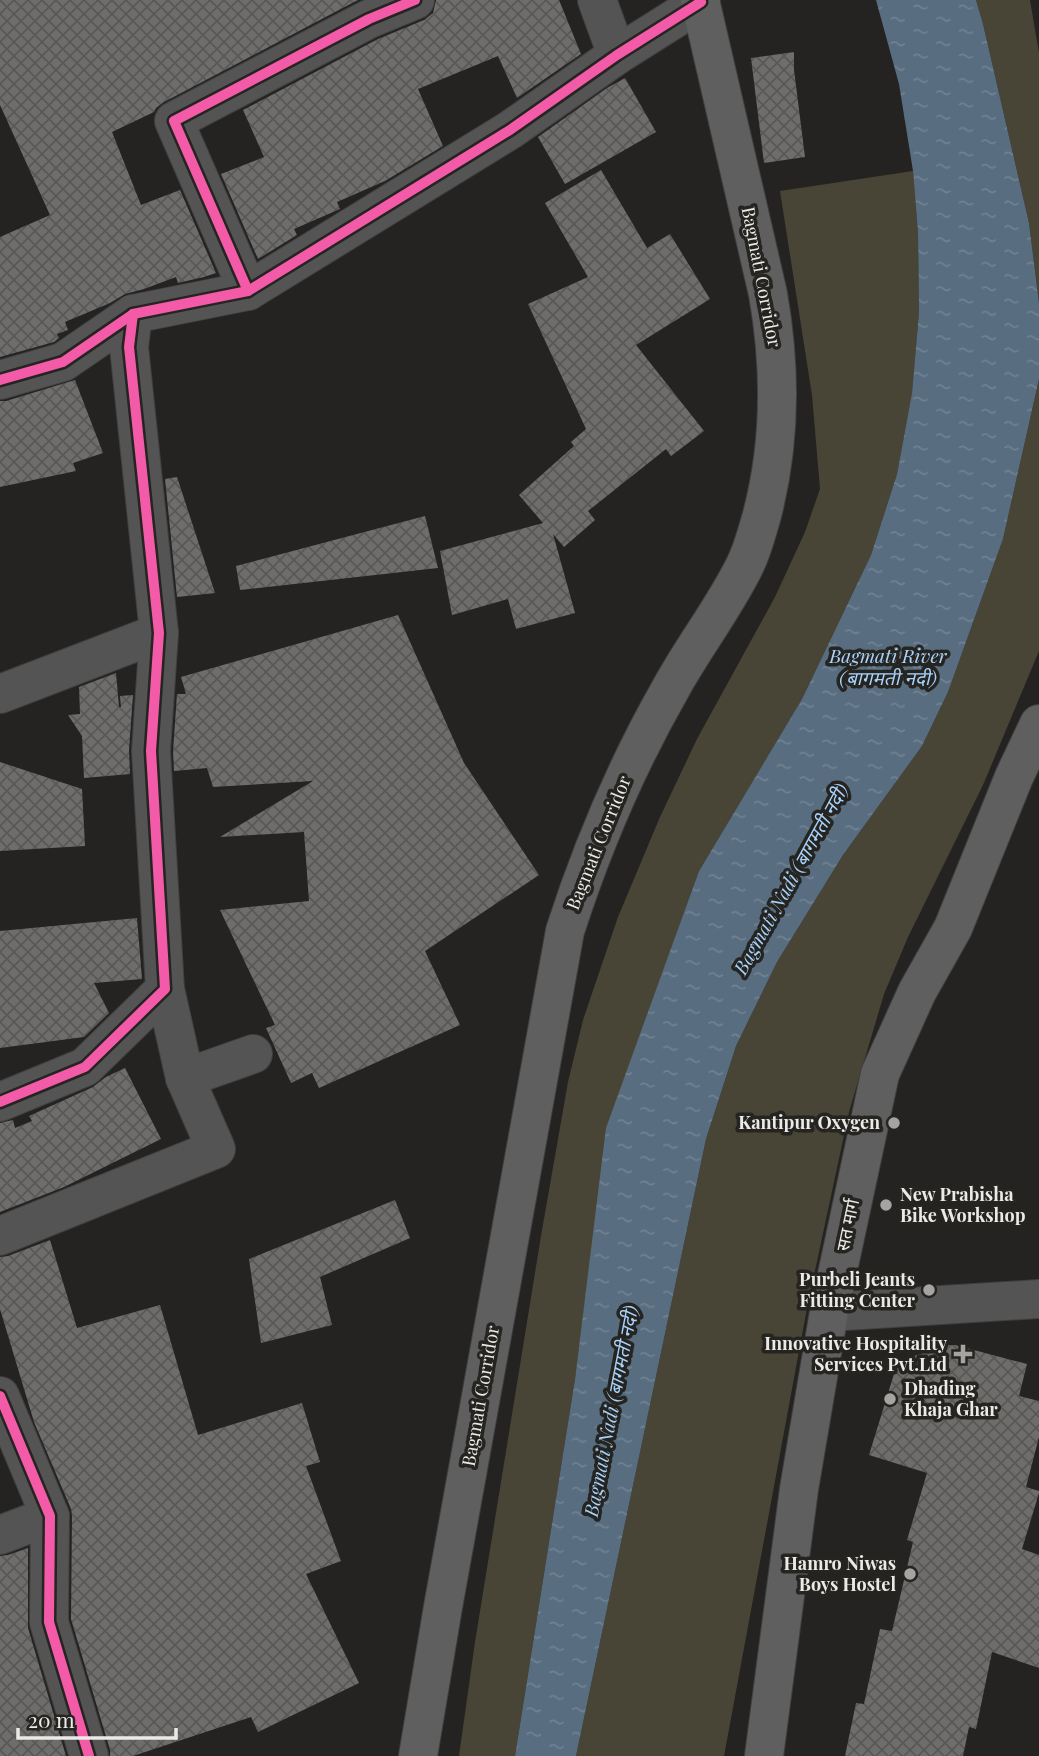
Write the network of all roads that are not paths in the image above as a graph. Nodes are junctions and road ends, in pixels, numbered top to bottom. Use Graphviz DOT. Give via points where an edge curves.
graph roads {
  1 [pos="415,0"];
  2 [pos="597,0"];
  3 [pos="700,1"];
  4 [pos="618,55"];
  5 [pos="248,291"];
  6 [pos="133,314"];
  7 [pos="0,380"];
  8 [pos="159,633"];
  9 [pos="0,694"];
  10 [pos="1039,724"];
  11 [pos="165,989"];
  12 [pos="253,1054"];
  13 [pos="185,1078"];
  14 [pos="0,1102"];
  15 [pos="0,1236"];
  16 [pos="1039,1299"];
  17 [pos="830,1312"];
  18 [pos="0,1396"];
  19 [pos="50,1516"];
  20 [pos="0,1535"];
  21 [pos="89,1756"];
  22 [pos="418,1756"];
  23 [pos="764,1756"];
  1 -- 5 [label="street" via="369,19 174,121"];
  2 -- 4 [label="street"];
  3 -- 4 [label="street"];
  3 -- 22 [label="main road, Bagmati Corridor" via="772,320 777,428 770,484 746,563 671,688 622,782 565,930"];
  4 -- 5 [label="street" via="510,130"];
  5 -- 6 [label="street"];
  6 -- 7 [label="street" via="63,362"];
  6 -- 8 [label="street" via="129,347"];
  8 -- 9 [label="street"];
  8 -- 11 [label="street" via="151,751"];
  10 -- 17 [label="main road, सत मार्ग" via="953,929 917,992 880,1074"];
  11 -- 13 [label="street"];
  11 -- 14 [label="street" via="85,1068"];
  12 -- 13 [label="street"];
  13 -- 15 [label="street" via="216,1149"];
  16 -- 17 [label="street"];
  17 -- 23 [label="main road, सत मार्ग" via="799,1489"];
  18 -- 19 [label="street"];
  19 -- 20 [label="street"];
  19 -- 21 [label="street" via="49,1622"];
}
